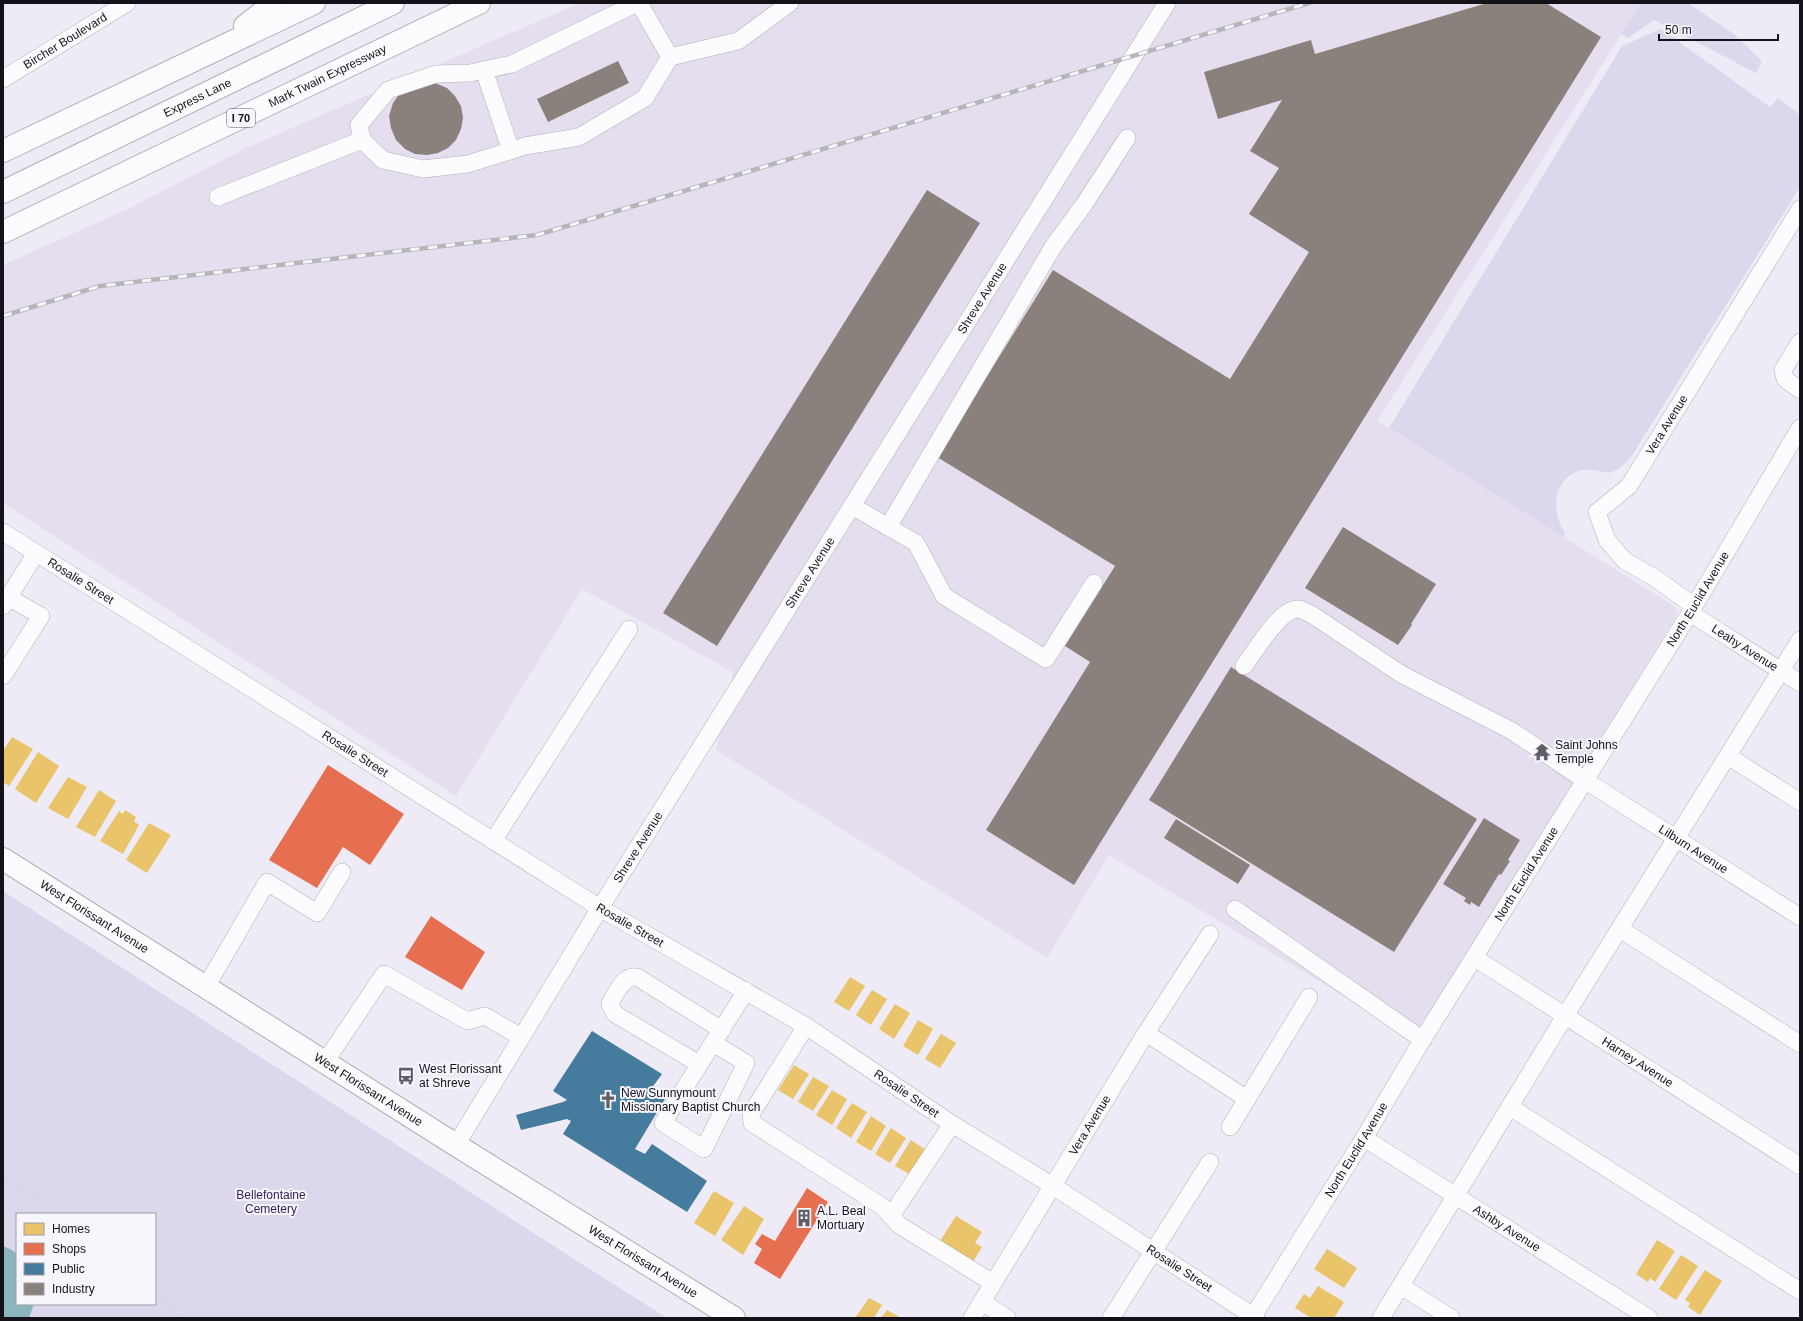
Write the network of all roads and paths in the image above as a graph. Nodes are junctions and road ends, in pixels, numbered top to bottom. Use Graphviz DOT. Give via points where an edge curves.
graph roads {
  1 [pos="127,3"];
  2 [pos="274,3"];
  3 [pos="314,3"];
  4 [pos="393,3"];
  5 [pos="479,3"];
  6 [pos="638,3"];
  7 [pos="790,3"];
  8 [pos="1167,3"];
  9 [pos="108,8"];
  10 [pos="214,50"];
  11 [pos="670,57"];
  12 [pos="484,70"];
  13 [pos="3,79"];
  14 [pos="1127,138"];
  15 [pos="362,140"];
  16 [pos="511,150"];
  17 [pos="3,151"];
  18 [pos="3,192"];
  19 [pos="218,197"];
  20 [pos="1800,209"];
  21 [pos="3,232"];
  22 [pos="1800,342"];
  23 [pos="1800,390"];
  24 [pos="1800,428"];
  25 [pos="1796,446"];
  26 [pos="852,506"];
  27 [pos="888,527"];
  28 [pos="3,532"];
  29 [pos="36,553"];
  30 [pos="1094,583"];
  31 [pos="8,591"];
  32 [pos="1692,609"];
  33 [pos="629,629"];
  34 [pos="1800,640"];
  35 [pos="1244,666"];
  36 [pos="1780,670"];
  37 [pos="3,676"];
  38 [pos="1800,683"];
  39 [pos="1728,756"];
  40 [pos="1586,781"];
  41 [pos="1800,802"];
  42 [pos="1677,839"];
  43 [pos="493,841"];
  44 [pos="3,859"];
  45 [pos="342,872"];
  46 [pos="600,908"];
  47 [pos="1235,909"];
  48 [pos="1800,917"];
  49 [pos="1620,929"];
  50 [pos="1210,934"];
  51 [pos="1475,958"];
  52 [pos="206,987"];
  53 [pos="746,992"];
  54 [pos="1310,997"];
  55 [pos="1565,1016"];
  56 [pos="806,1026"];
  57 [pos="1146,1034"];
  58 [pos="717,1036"];
  59 [pos="521,1037"];
  60 [pos="1423,1040"];
  61 [pos="1800,1044"];
  62 [pos="325,1062"];
  63 [pos="699,1064"];
  64 [pos="1247,1099"];
  65 [pos="1510,1107"];
  66 [pos="952,1124"];
  67 [pos="1230,1127"];
  68 [pos="1364,1138"];
  69 [pos="456,1145"];
  70 [pos="1210,1162"];
  71 [pos="1800,1166"];
  72 [pos="3,1178"];
  73 [pos="1053,1186"];
  74 [pos="1457,1195"];
  75 [pos="62,1213"];
  76 [pos="891,1216"];
  77 [pos="1154,1252"];
  78 [pos="993,1283"];
  79 [pos="1401,1286"];
  80 [pos="1800,1291"];
  81 [pos="156,1293"];
  82 [pos="982,1302"];
  83 [pos="1253,1317"];
  84 [pos="181,1318"];
  85 [pos="734,1318"];
  86 [pos="972,1318"];
  87 [pos="1008,1318"];
  88 [pos="1111,1318"];
  89 [pos="1381,1318"];
  90 [pos="1451,1318"];
  91 [pos="1649,1318"];
  1 -- 9 [label="street, Bircher Boulevard"];
  2 -- 10 [label="main road"];
  3 -- 10 [label="main road"];
  4 -- 18 [label="main road, Express Lane"];
  5 -- 21 [label="main road, Mark Twain Expressway / I 70"];
  6 -- 11 [label="street"];
  6 -- 12 [label="street" via="512,64"];
  7 -- 11 [label="street" via="738,41"];
  8 -- 26 [label="street, Shreve Avenue"];
  9 -- 13 [label="street, Bircher Boulevard"];
  10 -- 17 [label="main road"];
  11 -- 16 [label="street" via="645,98 579,137"];
  12 -- 15 [label="street" via="436,74 388,90 359,125"];
  12 -- 16 [label="street"];
  14 -- 27 [label="street" via="1053,247"];
  15 -- 16 [label="street" via="383,160 423,169 468,164"];
  15 -- 19 [label="street"];
  20 -- 32 [label="street, Vera Avenue" via="1629,486 1597,512 1607,540 1625,561 1655,578"];
  22 -- 23 [label="street" via="1783,370 1786,379"];
  24 -- 25 [label="street, North Euclid Avenue"];
  25 -- 32 [label="street, North Euclid Avenue"];
  26 -- 27 [label="street"];
  26 -- 46 [label="street, Shreve Avenue"];
  27 -- 30 [label="street" via="916,543 944,596 1046,659"];
  28 -- 29 [label="street, Rosalie Street"];
  29 -- 31 [label="street"];
  29 -- 43 [label="street, Rosalie Street"];
  31 -- 37 [label="street" via="41,616"];
  32 -- 36 [label="street, Leahy Avenue"];
  32 -- 40 [label="street, North Euclid Avenue"];
  33 -- 43 [label="street"];
  34 -- 36 [label="street"];
  35 -- 40 [label="street, Lilburn Avenue" via="1281,616 1300,609 1401,674 1512,731"];
  36 -- 38 [label="street, Leahy Avenue"];
  36 -- 39 [label="street"];
  39 -- 41 [label="street"];
  39 -- 42 [label="street"];
  40 -- 42 [label="street, Lilburn Avenue"];
  40 -- 51 [label="street, North Euclid Avenue"];
  42 -- 48 [label="street, Lilburn Avenue"];
  42 -- 49 [label="street"];
  43 -- 46 [label="street, Rosalie Street"];
  44 -- 52 [label="main road, West Florissant Avenue"];
  45 -- 52 [label="street" via="317,914 267,882"];
  46 -- 53 [label="street, Rosalie Street"];
  46 -- 59 [label="street, Shreve Avenue"];
  47 -- 60 [label="street"];
  49 -- 55 [label="street"];
  49 -- 61 [label="street"];
  50 -- 57 [label="street, Vera Avenue"];
  51 -- 55 [label="street, Harney Avenue"];
  51 -- 60 [label="street, North Euclid Avenue"];
  52 -- 62 [label="main road, West Florissant Avenue"];
  53 -- 56 [label="street, Rosalie Street"];
  53 -- 58 [label="street"];
  54 -- 64 [label="street"];
  55 -- 65 [label="street"];
  55 -- 71 [label="street, Harney Avenue"];
  56 -- 66 [label="street, Rosalie Street"];
  56 -- 76 [label="street" via="751,1114 752,1123 883,1207"];
  57 -- 64 [label="street"];
  57 -- 73 [label="street, Vera Avenue"];
  58 -- 63 [label="street"];
  58 -- 63 [label="street" via="638,977 626,980 611,1001 614,1014"];
  58 -- 63 [label="street" via="746,1063 704,1149 663,1123"];
  59 -- 62 [label="street" via="485,1016 467,1021 384,974"];
  59 -- 69 [label="street, Shreve Avenue"];
  60 -- 68 [label="street, North Euclid Avenue"];
  62 -- 69 [label="main road, West Florissant Avenue"];
  64 -- 67 [label="street"];
  65 -- 74 [label="street"];
  65 -- 80 [label="street"];
  66 -- 73 [label="street, Rosalie Street"];
  66 -- 76 [label="street"];
  68 -- 74 [label="street, Ashby Avenue"];
  68 -- 83 [label="street, North Euclid Avenue"];
  69 -- 85 [label="main road, West Florissant Avenue"];
  70 -- 77 [label="street"];
  72 -- 75 [label="path"];
  73 -- 77 [label="street, Rosalie Street"];
  73 -- 78 [label="street, Vera Avenue"];
  74 -- 79 [label="street"];
  74 -- 91 [label="street, Ashby Avenue"];
  76 -- 78 [label="street" via="899,1225"];
  77 -- 83 [label="street, Rosalie Street"];
  77 -- 88 [label="street"];
  78 -- 82 [label="street, Vera Avenue"];
  79 -- 89 [label="street"];
  79 -- 90 [label="street"];
  81 -- 84 [label="path"];
  82 -- 86 [label="street, Vera Avenue"];
  82 -- 87 [label="street"];
}
